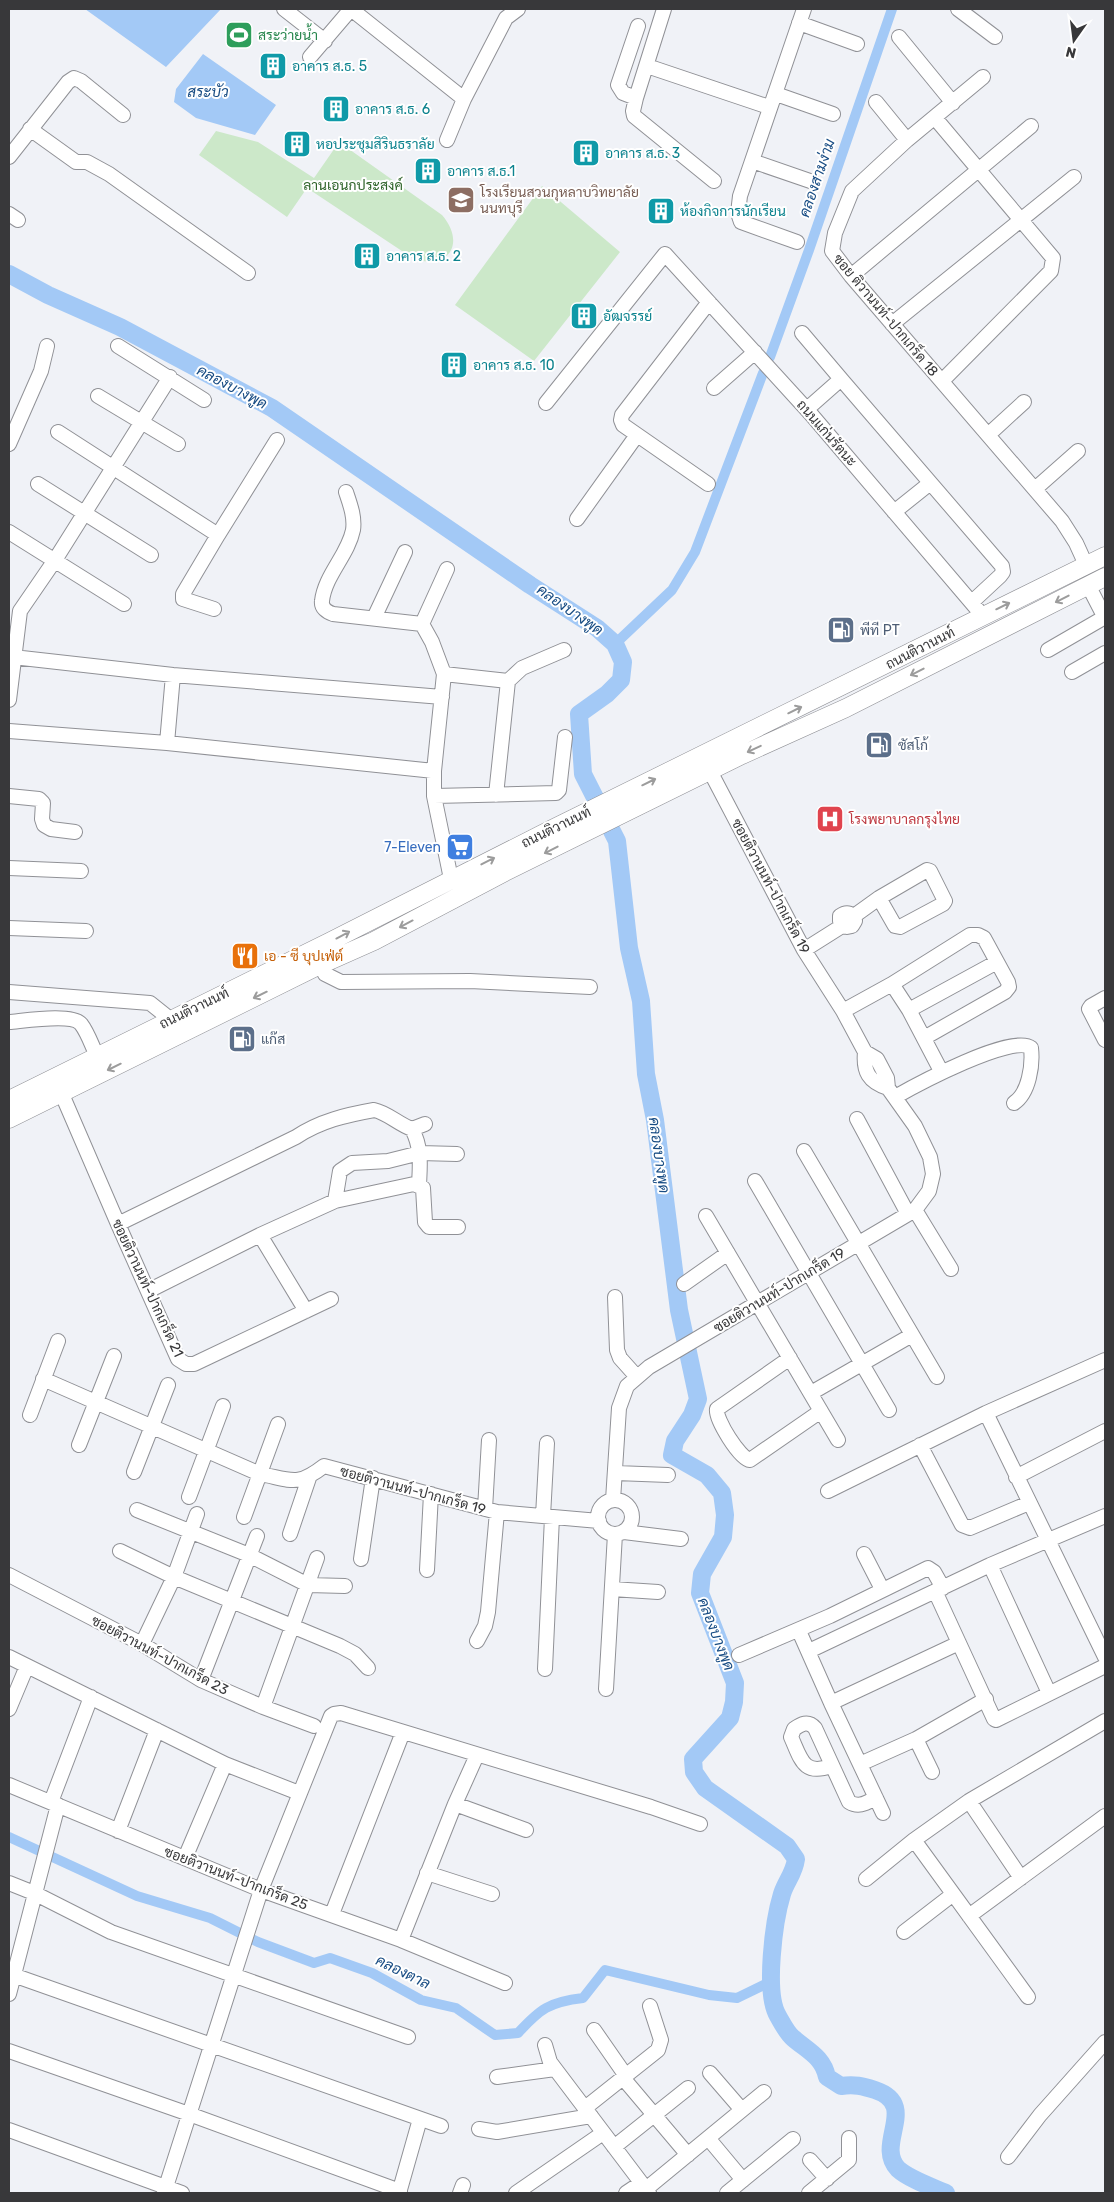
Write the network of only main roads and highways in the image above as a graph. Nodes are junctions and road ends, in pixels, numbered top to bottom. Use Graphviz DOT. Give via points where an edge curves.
graph roads {
  1 [pos="1105,556"];
  2 [pos="1105,577"];
  3 [pos="609,811"];
  4 [pos="590,820"];
  5 [pos="15,1099"];
  6 [pos="9,1119"];
  3 -- 1 [label="main road, ถนนติวานนท์, one-way"];
  2 -- 3 [label="main road, ถนนติวานนท์, one-way" via="846,708 710,771"];
  3 -- 4 [label="main road, ถนนติวานนท์"];
  5 -- 4 [label="main road, ถนนติวานนท์, one-way" via="451,879"];
  4 -- 5 [label="main road, ถนนติวานนท์, one-way" via="374,941 61,1092"];
  5 -- 6 [label="main road, ถนนติวานนท์"];
}
